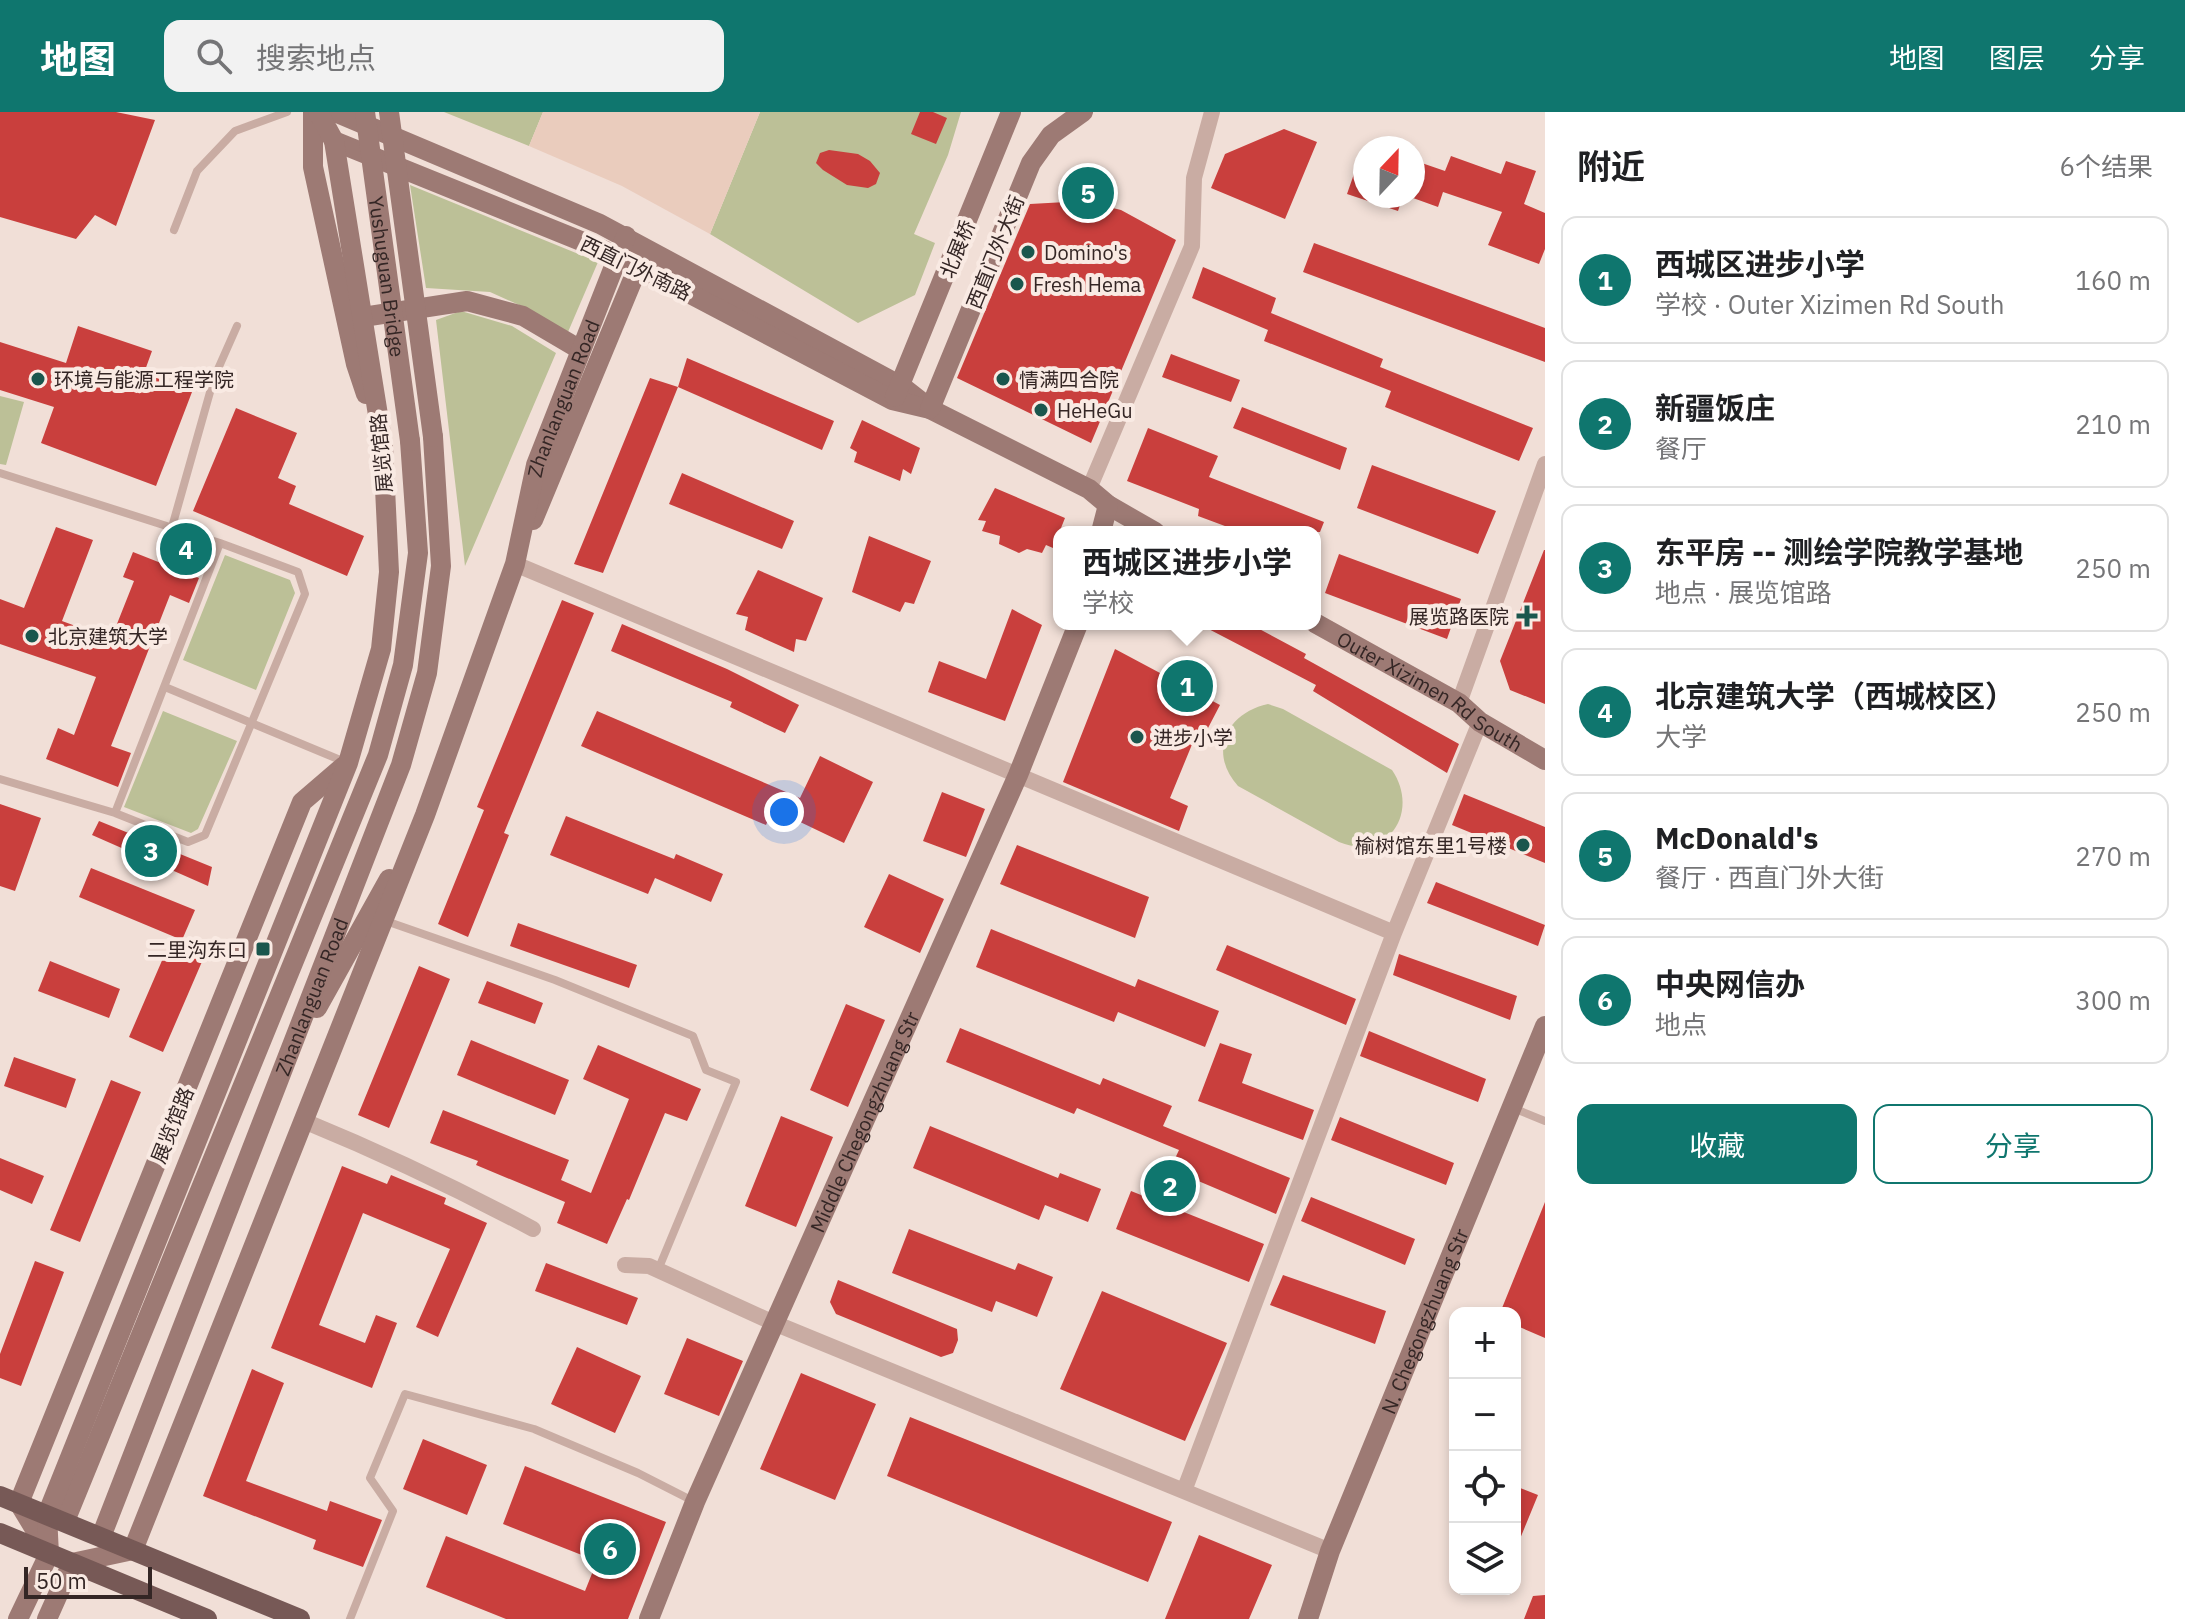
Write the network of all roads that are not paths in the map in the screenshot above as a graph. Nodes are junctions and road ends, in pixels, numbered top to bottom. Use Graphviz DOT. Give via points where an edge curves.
graph roads {
  1 [pos="287,112"];
  2 [pos="315,112"];
  3 [pos="365,112"];
  4 [pos="389,112"];
  5 [pos="1011,112"];
  6 [pos="1083,112"];
  7 [pos="1212,112"];
  8 [pos="341,113"];
  9 [pos="334,141"];
  10 [pos="174,230"];
  11 [pos="626,236"];
  12 [pos="618,256"];
  13 [pos="638,267"];
  14 [pos="363,317"];
  15 [pos="237,326"];
  16 [pos="579,349"];
  17 [pos="896,393"];
  18 [pos="930,409"];
  19 [pos="433,437"];
  20 [pos="410,441"];
  21 [pos="383,446"];
  22 [pos="1545,464"];
  23 [pos="0,473"];
  24 [pos="1089,489"];
  25 [pos="1108,505"];
  26 [pos="1103,526"];
  27 [pos="1145,526"];
  28 [pos="172,527"];
  29 [pos="220,543"];
  30 [pos="515,564"];
  31 [pos="1321,626"];
  32 [pos="1076,630"];
  33 [pos="165,687"];
  34 [pos="1459,703"];
  35 [pos="1480,722"];
  36 [pos="251,723"];
  37 [pos="1545,760"];
  38 [pos="348,763"];
  39 [pos="1018,775"];
  40 [pos="0,779"];
  41 [pos="115,813"];
  42 [pos="425,815"];
  43 [pos="383,920"];
  44 [pos="1394,933"];
  45 [pos="1545,1026"];
  46 [pos="275,1086"];
  47 [pos="1512,1108"];
  48 [pos="304,1121"];
  49 [pos="1545,1121"];
  50 [pos="198,1138"];
  51 [pos="533,1229"];
  52 [pos="123,1246"];
  53 [pos="625,1265"];
  54 [pos="658,1270"];
  55 [pos="774,1323"];
  56 [pos="1184,1491"];
  57 [pos="9,1500"];
  58 [pos="695,1502"];
  59 [pos="56,1518"];
  60 [pos="0,1533"];
  61 [pos="101,1537"];
  62 [pos="133,1550"];
  63 [pos="1330,1551"];
  64 [pos="49,1554"];
  65 [pos="72,1563"];
  66 [pos="18,1619"];
  67 [pos="47,1619"];
  68 [pos="207,1619"];
  69 [pos="300,1619"];
  70 [pos="350,1619"];
  71 [pos="649,1619"];
  72 [pos="1308,1619"];
  1 -- 10 [label="lane" via="235,131 197,171"];
  2 -- 9 [label="street"];
  2 -- 21 [label="street" via="316,183 356,364"];
  3 -- 20 [label="street, Yushuguan Bridge, bridge"];
  4 -- 19 [label="street, Yushuguan Bridge, bridge"];
  5 -- 17 [label="street, 北展桥"];
  6 -- 18 [label="street, 西直门外大街" via="1051,135 1031,163"];
  7 -- 24 [label="street" via="1194,178 1192,246"];
  8 -- 9 [label="street"];
  8 -- 11 [label="street, 西直门外南路"];
  9 -- 12 [label="street, 西直门外南路"];
  9 -- 14 [label="street, 展览馆路"];
  11 -- 12 [label="street, Zhanlanguan Road"];
  11 -- 17 [label="street, 西直门外南路"];
  12 -- 13 [label="street, 西直门外南路"];
  12 -- 16 [label="street, Zhanlanguan Road"];
  13 -- 17 [label="street, 西直门外南路"];
  13 -- 30 [label="street"];
  14 -- 16 [label="street" via="467,301 523,316"];
  14 -- 21 [label="street, 展览馆路"];
  15 -- 28 [label="lane" via="214,378"];
  16 -- 30 [label="street, Zhanlanguan Road" via="536,465"];
  17 -- 18 [label="street"];
  18 -- 24 [label="street"];
  19 -- 46 [label="street, Zhanlanguan Road" via="441,566 427,673 401,765"];
  20 -- 59 [label="street, Zhanlanguan Road" via="418,553 403,665 378,755"];
  21 -- 38 [label="street, 展览馆路" via="389,572 381,649"];
  22 -- 34 [label="street"];
  23 -- 28 [label="lane"];
  24 -- 25 [label="street"];
  25 -- 26 [label="street"];
  25 -- 27 [label="street"];
  28 -- 29 [label="lane"];
  29 -- 33 [label="lane"];
  29 -- 36 [label="lane" via="298,572 305,594"];
  30 -- 39 [label="street"];
  30 -- 42 [label="street, Zhanlanguan Road"];
  31 -- 34 [label="street, Outer Xizimen Rd South"];
  32 -- 39 [label="street, Middle Chegongzhuang Str"];
  33 -- 36 [label="lane"];
  33 -- 41 [label="lane"];
  34 -- 35 [label="street, Outer Xizimen Rd South"];
  35 -- 37 [label="street, Outer Xizimen Rd South"];
  35 -- 44 [label="street"];
  36 -- 38 [label="lane"];
  36 -- 41 [label="lane" via="205,835 188,842"];
  38 -- 50 [label="street, 展览馆路"];
  38 -- 52 [label="street, 展览馆路" via="302,802"];
  39 -- 44 [label="street"];
  39 -- 55 [label="street, Middle Chegongzhuang Str"];
  40 -- 41 [label="lane"];
  42 -- 43 [label="street"];
  42 -- 46 [label="street"];
  43 -- 48 [label="street"];
  43 -- 54 [label="lane" via="555,980 693,1036 706,1070 736,1082"];
  44 -- 56 [label="street"];
  45 -- 47 [label="street, N. Chegongzhuang Str"];
  46 -- 61 [label="street, Zhanlanguan Road"];
  47 -- 49 [label="lane"];
  47 -- 63 [label="street, N. Chegongzhuang Str"];
  48 -- 51 [label="street" via="373,1149"];
  48 -- 62 [label="street"];
  50 -- 52 [label="street"];
  50 -- 59 [label="street, 展览馆路"];
  52 -- 57 [label="street, 展览馆路"];
  53 -- 54 [label="street"];
  54 -- 55 [label="street"];
  55 -- 56 [label="street"];
  55 -- 58 [label="street, Middle Chegongzhuang Str"];
  56 -- 63 [label="street"];
  57 -- 59 [label="main road"];
  57 -- 64 [label="street"];
  58 -- 70 [label="lane" via="534,1429 405,1394 370,1478 393,1511"];
  58 -- 71 [label="street, Middle Chegongzhuang Str"];
  59 -- 61 [label="main road"];
  59 -- 64 [label="main road"];
  60 -- 64 [label="main road"];
  61 -- 62 [label="main road"];
  61 -- 65 [label="main road"];
  62 -- 65 [label="street"];
  62 -- 69 [label="main road"];
  63 -- 72 [label="street, N. Chegongzhuang Str"];
  64 -- 65 [label="main road"];
  64 -- 66 [label="street"];
  65 -- 67 [label="street"];
  65 -- 68 [label="main road"];
}
